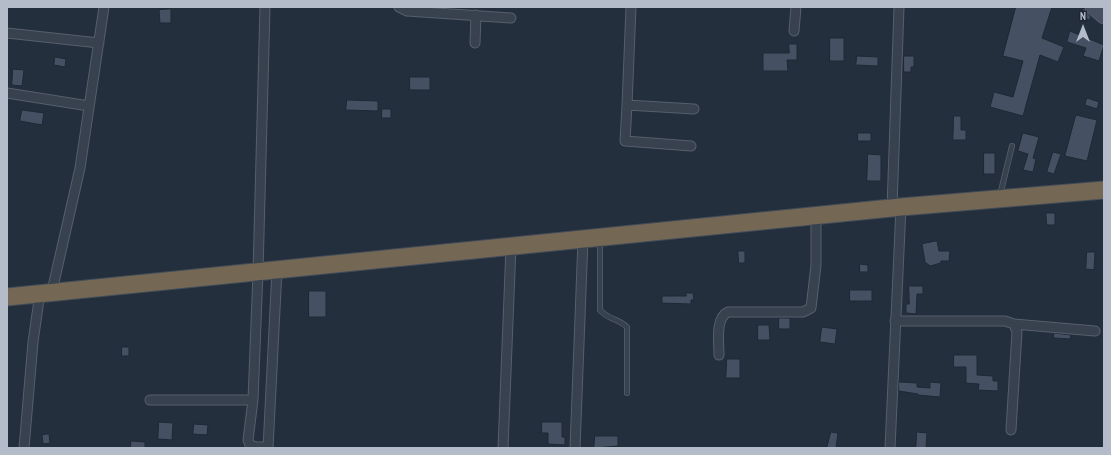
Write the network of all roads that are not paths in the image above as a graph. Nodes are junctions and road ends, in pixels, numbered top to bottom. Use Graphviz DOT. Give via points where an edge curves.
graph roads {
  1 [pos="104,7"];
  2 [pos="265,7"];
  3 [pos="399,7"];
  4 [pos="631,7"];
  5 [pos="796,7"];
  6 [pos="899,7"];
  7 [pos="1092,7"];
  8 [pos="476,15"];
  9 [pos="1104,17"];
  10 [pos="511,18"];
  11 [pos="794,31"];
  12 [pos="7,33"];
  13 [pos="99,43"];
  14 [pos="476,43"];
  15 [pos="7,93"];
  16 [pos="627,105"];
  17 [pos="89,106"];
  18 [pos="694,109"];
  19 [pos="691,146"];
  20 [pos="1012,146"];
  21 [pos="1104,190"];
  22 [pos="999,198"];
  23 [pos="896,208"];
  24 [pos="816,216"];
  25 [pos="600,237"];
  26 [pos="583,239"];
  27 [pos="511,246"];
  28 [pos="277,270"];
  29 [pos="258,272"];
  30 [pos="46,292"];
  31 [pos="7,297"];
  32 [pos="895,320"];
  33 [pos="1014,324"];
  34 [pos="1095,331"];
  35 [pos="719,356"];
  36 [pos="628,393"];
  37 [pos="150,400"];
  38 [pos="253,400"];
  39 [pos="1011,430"];
  40 [pos="24,448"];
  41 [pos="268,448"];
  42 [pos="503,448"];
  43 [pos="575,448"];
  44 [pos="890,448"];
  1 -- 13 [label="street"];
  2 -- 29 [label="street"];
  3 -- 8 [label="street" via="407,11"];
  4 -- 16 [label="street"];
  5 -- 11 [label="street"];
  6 -- 23 [label="street"];
  7 -- 9 [label="street"];
  8 -- 10 [label="street"];
  8 -- 14 [label="street"];
  12 -- 13 [label="street"];
  13 -- 17 [label="street"];
  15 -- 17 [label="street"];
  16 -- 18 [label="street"];
  16 -- 19 [label="street" via="624,141"];
  17 -- 30 [label="street" via="80,168"];
  20 -- 22 [label="lane"];
  21 -- 22 [label="highway"];
  22 -- 23 [label="highway"];
  23 -- 24 [label="highway"];
  23 -- 32 [label="street"];
  24 -- 25 [label="highway"];
  24 -- 35 [label="street" via="816,265 811,308 803,312 724,314 720,321"];
  25 -- 26 [label="highway"];
  25 -- 36 [label="lane" via="600,310 627,327"];
  26 -- 27 [label="highway"];
  26 -- 43 [label="street"];
  27 -- 28 [label="highway"];
  27 -- 42 [label="street"];
  28 -- 29 [label="highway"];
  28 -- 41 [label="street"];
  29 -- 30 [label="highway"];
  29 -- 38 [label="street"];
  30 -- 31 [label="highway"];
  30 -- 40 [label="street" via="34,326"];
  32 -- 33 [label="street" via="1005,321"];
  32 -- 44 [label="street"];
  33 -- 34 [label="street"];
  33 -- 39 [label="street" via="1017,332"];
  37 -- 38 [label="street"];
  38 -- 41 [label="street" via="248,440 250,445"];
}
